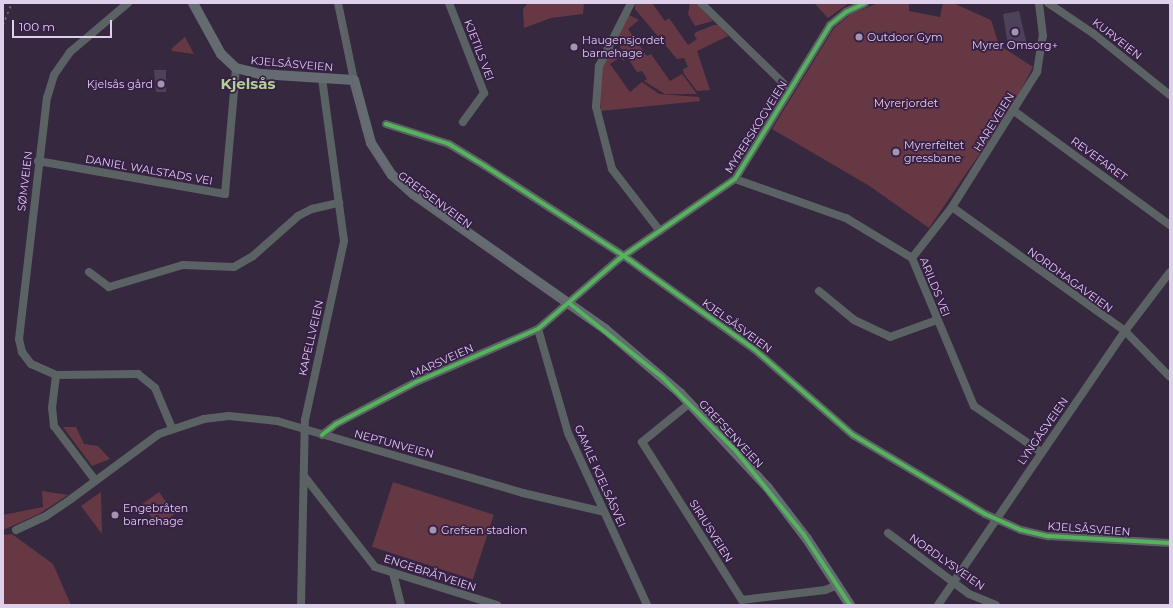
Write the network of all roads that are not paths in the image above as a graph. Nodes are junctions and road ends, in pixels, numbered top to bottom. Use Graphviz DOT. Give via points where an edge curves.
graph roads {
  1 [pos="128,3"];
  2 [pos="193,3"];
  3 [pos="338,3"];
  4 [pos="449,3"];
  5 [pos="631,3"];
  6 [pos="701,3"];
  7 [pos="865,3"];
  8 [pos="1039,3"];
  9 [pos="1048,3"];
  10 [pos="236,68"];
  11 [pos="322,78"];
  12 [pos="354,80"];
  13 [pos="790,90"];
  14 [pos="1170,95"];
  15 [pos="1014,111"];
  16 [pos="463,122"];
  17 [pos="386,124"];
  18 [pos="38,162"];
  19 [pos="735,180"];
  20 [pos="339,203"];
  21 [pos="952,207"];
  22 [pos="1170,225"];
  23 [pos="660,231"];
  24 [pos="624,256"];
  25 [pos="912,258"];
  26 [pos="89,272"];
  27 [pos="1170,272"];
  28 [pos="819,291"];
  29 [pos="569,303"];
  30 [pos="937,320"];
  31 [pos="538,329"];
  32 [pos="1125,331"];
  33 [pos="56,375"];
  34 [pos="1170,376"];
  35 [pos="690,403"];
  36 [pos="172,428"];
  37 [pos="305,429"];
  38 [pos="322,435"];
  39 [pos="1041,452"];
  40 [pos="304,476"];
  41 [pos="95,480"];
  42 [pos="604,512"];
  43 [pos="996,520"];
  44 [pos="16,530"];
  45 [pos="888,533"];
  46 [pos="1170,543"];
  47 [pos="393,573"];
  48 [pos="954,582"];
  49 [pos="838,585"];
  50 [pos="301,605"];
  51 [pos="401,605"];
  52 [pos="497,605"];
  53 [pos="647,605"];
  54 [pos="850,605"];
  55 [pos="938,605"];
  56 [pos="996,605"];
  1 -- 18 [label="street, SØMVEIEN" via="76,46 54,75 47,98"];
  2 -- 10 [label="main road, KJELSÅSVEIEN" via="221,54"];
  3 -- 12 [label="street"];
  4 -- 16 [label="street, KJETILS VEI" via="484,93"];
  5 -- 23 [label="street" via="599,66 596,107 612,170"];
  6 -- 13 [label="street"];
  7 -- 13 [label="street, MYRERSKOGVEIEN" via="846,12 830,26"];
  8 -- 15 [label="street, HAREVEIEN" via="1043,36 1040,60"];
  9 -- 14 [label="street, KURVEIEN" via="1094,34"];
  10 -- 11 [label="main road, KJELSÅSVEIEN" via="260,74"];
  10 -- 18 [label="street, DANIEL WALSTADS VEI" via="225,194"];
  11 -- 12 [label="main road, KJELSÅSVEIEN"];
  11 -- 20 [label="street, KAPELLVEIEN"];
  12 -- 29 [label="main road, GREFSENVEIEN" via="352,96 362,137 385,178 425,210 486,251 504,258"];
  13 -- 19 [label="street, MYRERSKOGVEIEN"];
  15 -- 21 [label="street, HAREVEIEN"];
  15 -- 22 [label="street, REVEFARET"];
  17 -- 24 [label="street, KJELSÅSVEIEN" via="449,144 468,154"];
  18 -- 33 [label="street, SØMVEIEN" via="19,343 31,364"];
  19 -- 23 [label="street, MYRERSKOGVEIEN"];
  19 -- 25 [label="street, ARILDS VEI" via="846,218"];
  20 -- 26 [label="street" via="312,209 298,216 253,256 234,267 183,265 110,287"];
  20 -- 37 [label="street, KAPELLVEIEN" via="343,248"];
  21 -- 25 [label="street, HAREVEIEN"];
  21 -- 32 [label="street, NORDHAGAVEIEN"];
  23 -- 24 [label="street, MYRERSKOGVEIEN"];
  24 -- 29 [label="street, MYRERSKOGVEIEN"];
  24 -- 43 [label="street, KJELSÅSVEIEN" via="766,358 827,416 852,435"];
  25 -- 30 [label="street, ARILDS VEI"];
  27 -- 32 [label="street, LYNGÅSVEIEN"];
  28 -- 30 [label="street" via="854,320 890,337"];
  29 -- 31 [label="street, MARSVEIEN"];
  29 -- 35 [label="main road, GREFSENVEIEN" via="626,346"];
  30 -- 39 [label="street, ARILDS VEI" via="974,406"];
  31 -- 38 [label="street, MARSVEIEN" via="416,382 332,426"];
  31 -- 42 [label="street, GAMLE KJELSÅSVEI" via="568,433"];
  32 -- 34 [label="street, NORDHAGAVEIEN"];
  32 -- 39 [label="street, LYNGÅSVEIEN"];
  33 -- 36 [label="street" via="138,374 155,388"];
  33 -- 41 [label="street" via="54,426"];
  35 -- 49 [label="main road, GREFSENVEIEN" via="768,488"];
  35 -- 49 [label="street, SIRIUSVEIEN" via="642,442 742,600 825,590"];
  36 -- 37 [label="street, NEPTUNVEIEN" via="204,419 246,416"];
  36 -- 41 [label="street, NEPTUNVEIEN" via="143,444"];
  37 -- 38 [label="street, NEPTUNVEIEN"];
  37 -- 40 [label="street, KAPELLVEIEN"];
  38 -- 42 [label="street, NEPTUNVEIEN" via="523,493"];
  39 -- 43 [label="street, LYNGÅSVEIEN"];
  40 -- 47 [label="street, ENGEBRÅTVEIEN" via="369,561 375,567"];
  40 -- 50 [label="street, KAPELLVEIEN"];
  41 -- 44 [label="street, NEPTUNVEIEN" via="46,516"];
  42 -- 53 [label="street, GAMLE KJELSÅSVEI"];
  43 -- 46 [label="street, KJELSÅSVEIEN" via="1021,530 1058,538"];
  43 -- 48 [label="street, LYNGÅSVEIEN"];
  45 -- 48 [label="street, NORDLYSVEIEN"];
  47 -- 51 [label="street"];
  47 -- 52 [label="street, ENGEBRÅTVEIEN"];
  48 -- 55 [label="street, LYNGÅSVEIEN"];
  48 -- 56 [label="street, NORDLYSVEIEN" via="975,597"];
  49 -- 54 [label="main road, GREFSENVEIEN"];
}
